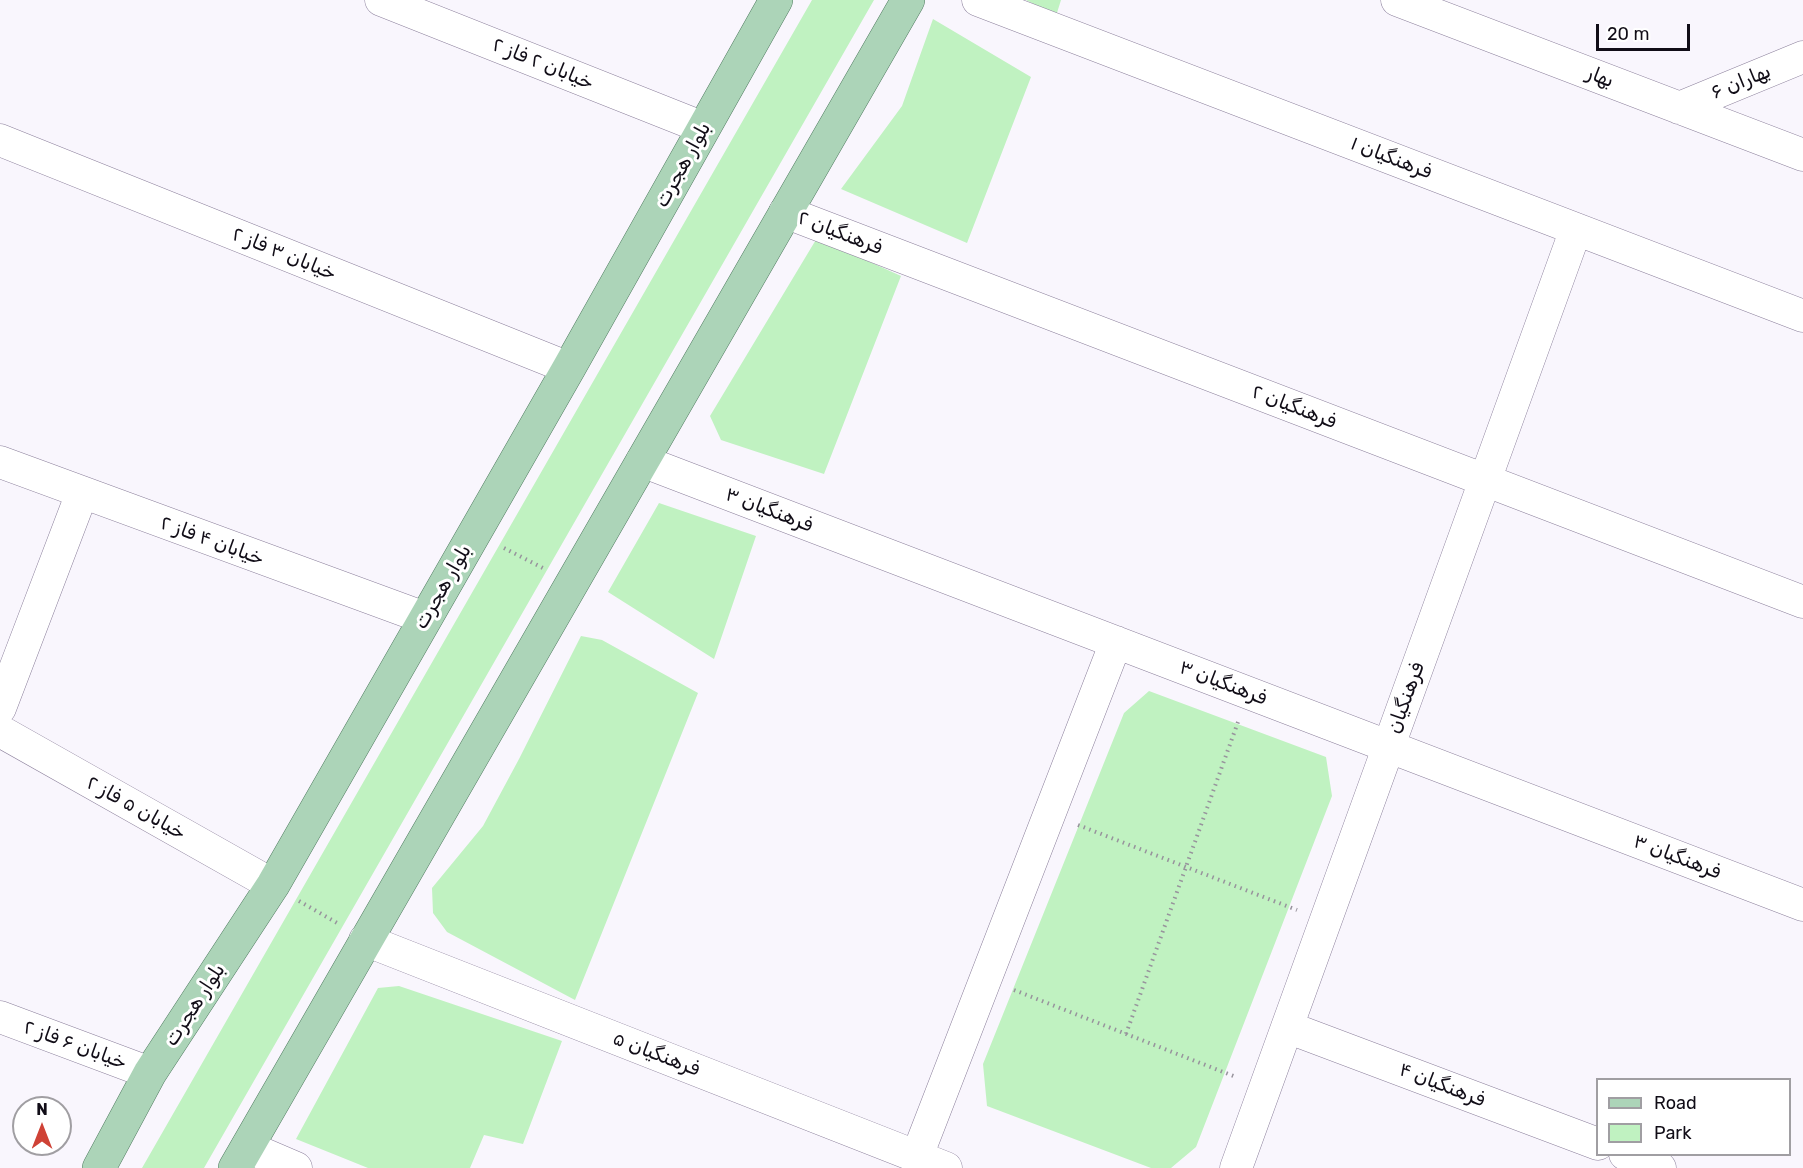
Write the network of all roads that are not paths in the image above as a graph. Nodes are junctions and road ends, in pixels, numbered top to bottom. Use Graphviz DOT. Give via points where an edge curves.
graph roads {
  1 [pos="381,0"];
  2 [pos="776,0"];
  3 [pos="908,0"];
  4 [pos="978,0"];
  5 [pos="1396,0"];
  6 [pos="1803,57"];
  7 [pos="1679,108"];
  8 [pos="704,128"];
  9 [pos="0,140"];
  10 [pos="1803,155"];
  11 [pos="785,212"];
  12 [pos="1576,229"];
  13 [pos="1803,316"];
  14 [pos="569,368"];
  15 [pos="642,461"];
  16 [pos="0,462"];
  17 [pos="1485,480"];
  18 [pos="82,493"];
  19 [pos="1803,602"];
  20 [pos="425,618"];
  21 [pos="1116,642"];
  22 [pos="0,708"];
  23 [pos="0,731"];
  24 [pos="1389,747"];
  25 [pos="273,885"];
  26 [pos="1803,905"];
  27 [pos="365,940"];
  28 [pos="0,1017"];
  29 [pos="1287,1027"];
  30 [pos="150,1073"];
  31 [pos="1596,1143"];
  32 [pos="917,1156"];
  33 [pos="1628,1156"];
  34 [pos="241,1157"];
  35 [pos="99,1168"];
  36 [pos="296,1168"];
  37 [pos="946,1168"];
  38 [pos="1236,1168"];
  39 [pos="1660,1168"];
  1 -- 8 [label="street, خیابان ۲ فاز ۲"];
  2 -- 8 [label="main road, بلوار هجرت"];
  3 -- 11 [label="main road"];
  4 -- 12 [label="street, فرهنگیان ۱"];
  5 -- 7 [label="street, بهار"];
  6 -- 7 [label="street, بهاران ۶"];
  7 -- 10 [label="street, بهار"];
  8 -- 14 [label="main road, بلوار هجرت"];
  9 -- 14 [label="street, خیابان ۳ فاز ۲"];
  11 -- 15 [label="main road"];
  11 -- 17 [label="street, فرهنگیان ۲"];
  12 -- 13 [label="street, فرهنگیان ۱"];
  12 -- 17 [label="street, فرهنگیان"];
  14 -- 20 [label="main road, بلوار هجرت"];
  15 -- 21 [label="street, فرهنگیان ۳"];
  15 -- 27 [label="main road"];
  16 -- 18 [label="street, خیابان ۴ فاز ۲"];
  17 -- 19 [label="street, فرهنگیان ۲"];
  17 -- 24 [label="street, فرهنگیان"];
  18 -- 20 [label="street, خیابان ۴ فاز ۲"];
  18 -- 22 [label="street"];
  20 -- 25 [label="main road, بلوار هجرت"];
  21 -- 24 [label="street, فرهنگیان ۳"];
  21 -- 32 [label="street"];
  23 -- 25 [label="street, خیابان ۵ فاز ۲"];
  24 -- 26 [label="street, فرهنگیان ۳"];
  24 -- 29 [label="street, فرهنگیان"];
  25 -- 30 [label="main road, بلوار هجرت"];
  27 -- 32 [label="street, فرهنگیان ۵"];
  27 -- 34 [label="main road"];
  28 -- 30 [label="street, خیابان ۶ فاز ۲"];
  29 -- 31 [label="street, فرهنگیان ۴"];
  29 -- 38 [label="street, فرهنگیان"];
  30 -- 35 [label="main road, بلوار هجرت"];
  32 -- 37 [label="street, فرهنگیان ۵"];
  33 -- 39 [label="street"];
  34 -- 36 [label="street"];
}
